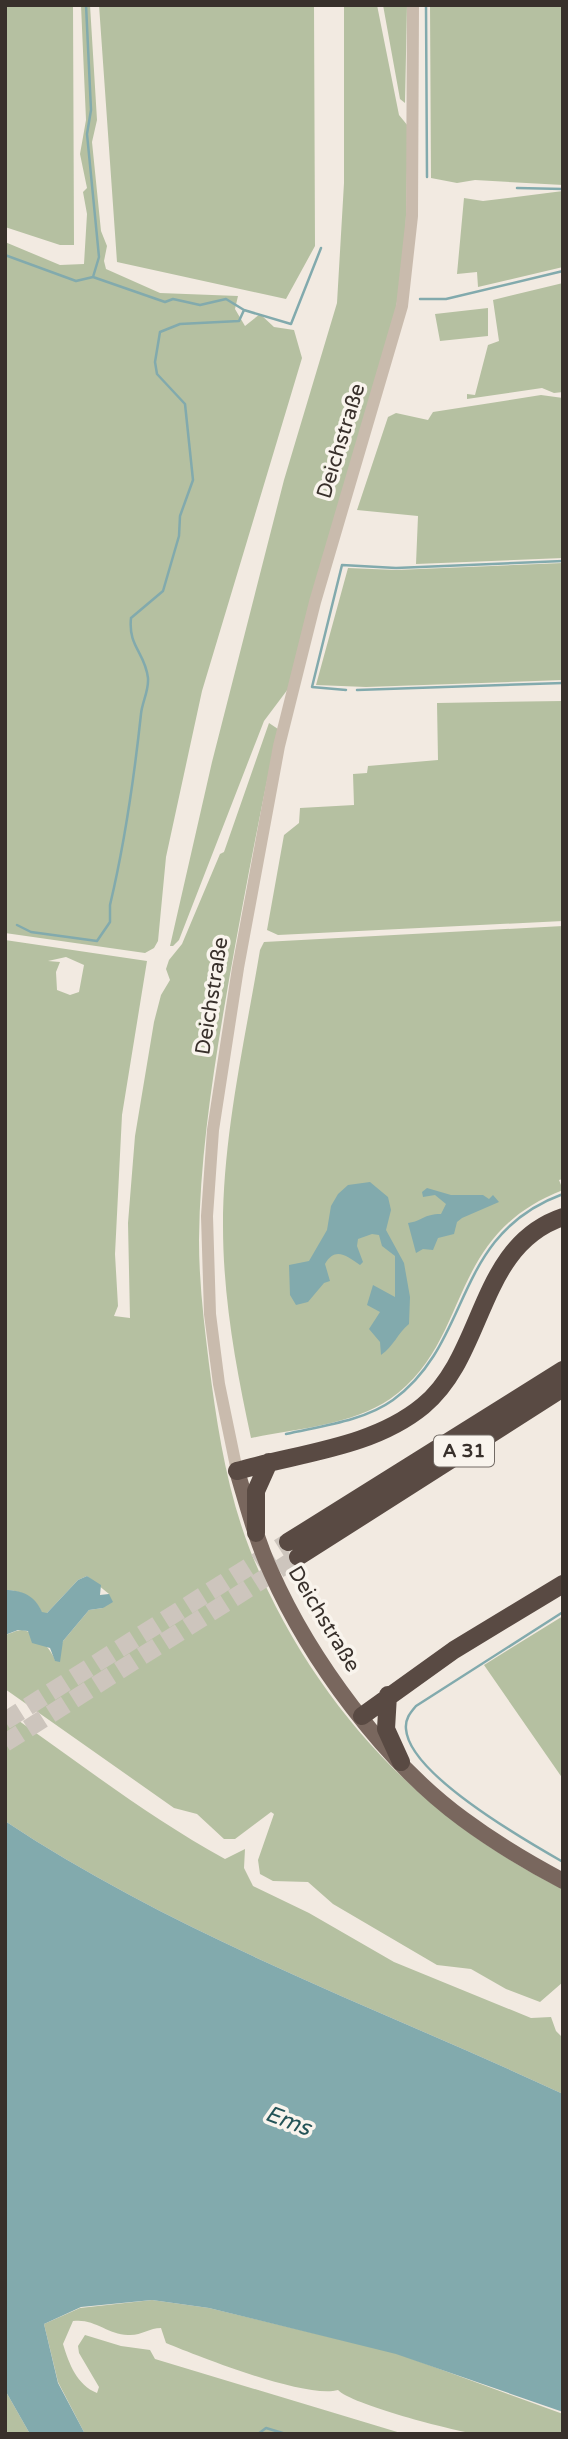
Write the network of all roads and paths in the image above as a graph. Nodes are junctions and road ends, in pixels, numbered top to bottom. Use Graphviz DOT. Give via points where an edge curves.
graph roads {
  1 [pos="413,5"];
  2 [pos="563,1217"];
  3 [pos="563,1223"];
  4 [pos="538,1232"];
  5 [pos="563,1362"];
  6 [pos="563,1370"];
  7 [pos="545,1381"];
  8 [pos="563,1388"];
  9 [pos="269,1461"];
  10 [pos="237,1471"];
  11 [pos="256,1533"];
  12 [pos="563,1584"];
  13 [pos="388,1695"];
  14 [pos="362,1716"];
  15 [pos="401,1762"];
  16 [pos="563,1881"];
  1 -- 10 [label="street, Deichstraße" via="412,216 404,295 279,746 213,1130 207,1216 210,1314"];
  2 -- 4 [label="highway"];
  3 -- 4 [label="highway"];
  4 -- 9 [label="highway" via="504,1262 459,1361 421,1407 374,1434"];
  5 -- 7 [label="highway"];
  6 -- 7 [label="highway, A 31"];
  7 -- 8 [label="highway, A 31" via="293,1550"];
  9 -- 10 [label="highway"];
  9 -- 11 [label="highway" via="256,1491"];
  10 -- 11 [label="main road, Deichstraße"];
  11 -- 14 [label="main road, Deichstraße" via="292,1616"];
  12 -- 13 [label="highway"];
  13 -- 14 [label="highway"];
  13 -- 15 [label="highway" via="386,1729"];
  14 -- 15 [label="main road, Deichstraße"];
  15 -- 16 [label="main road, Deichstraße" via="461,1819"];
}
